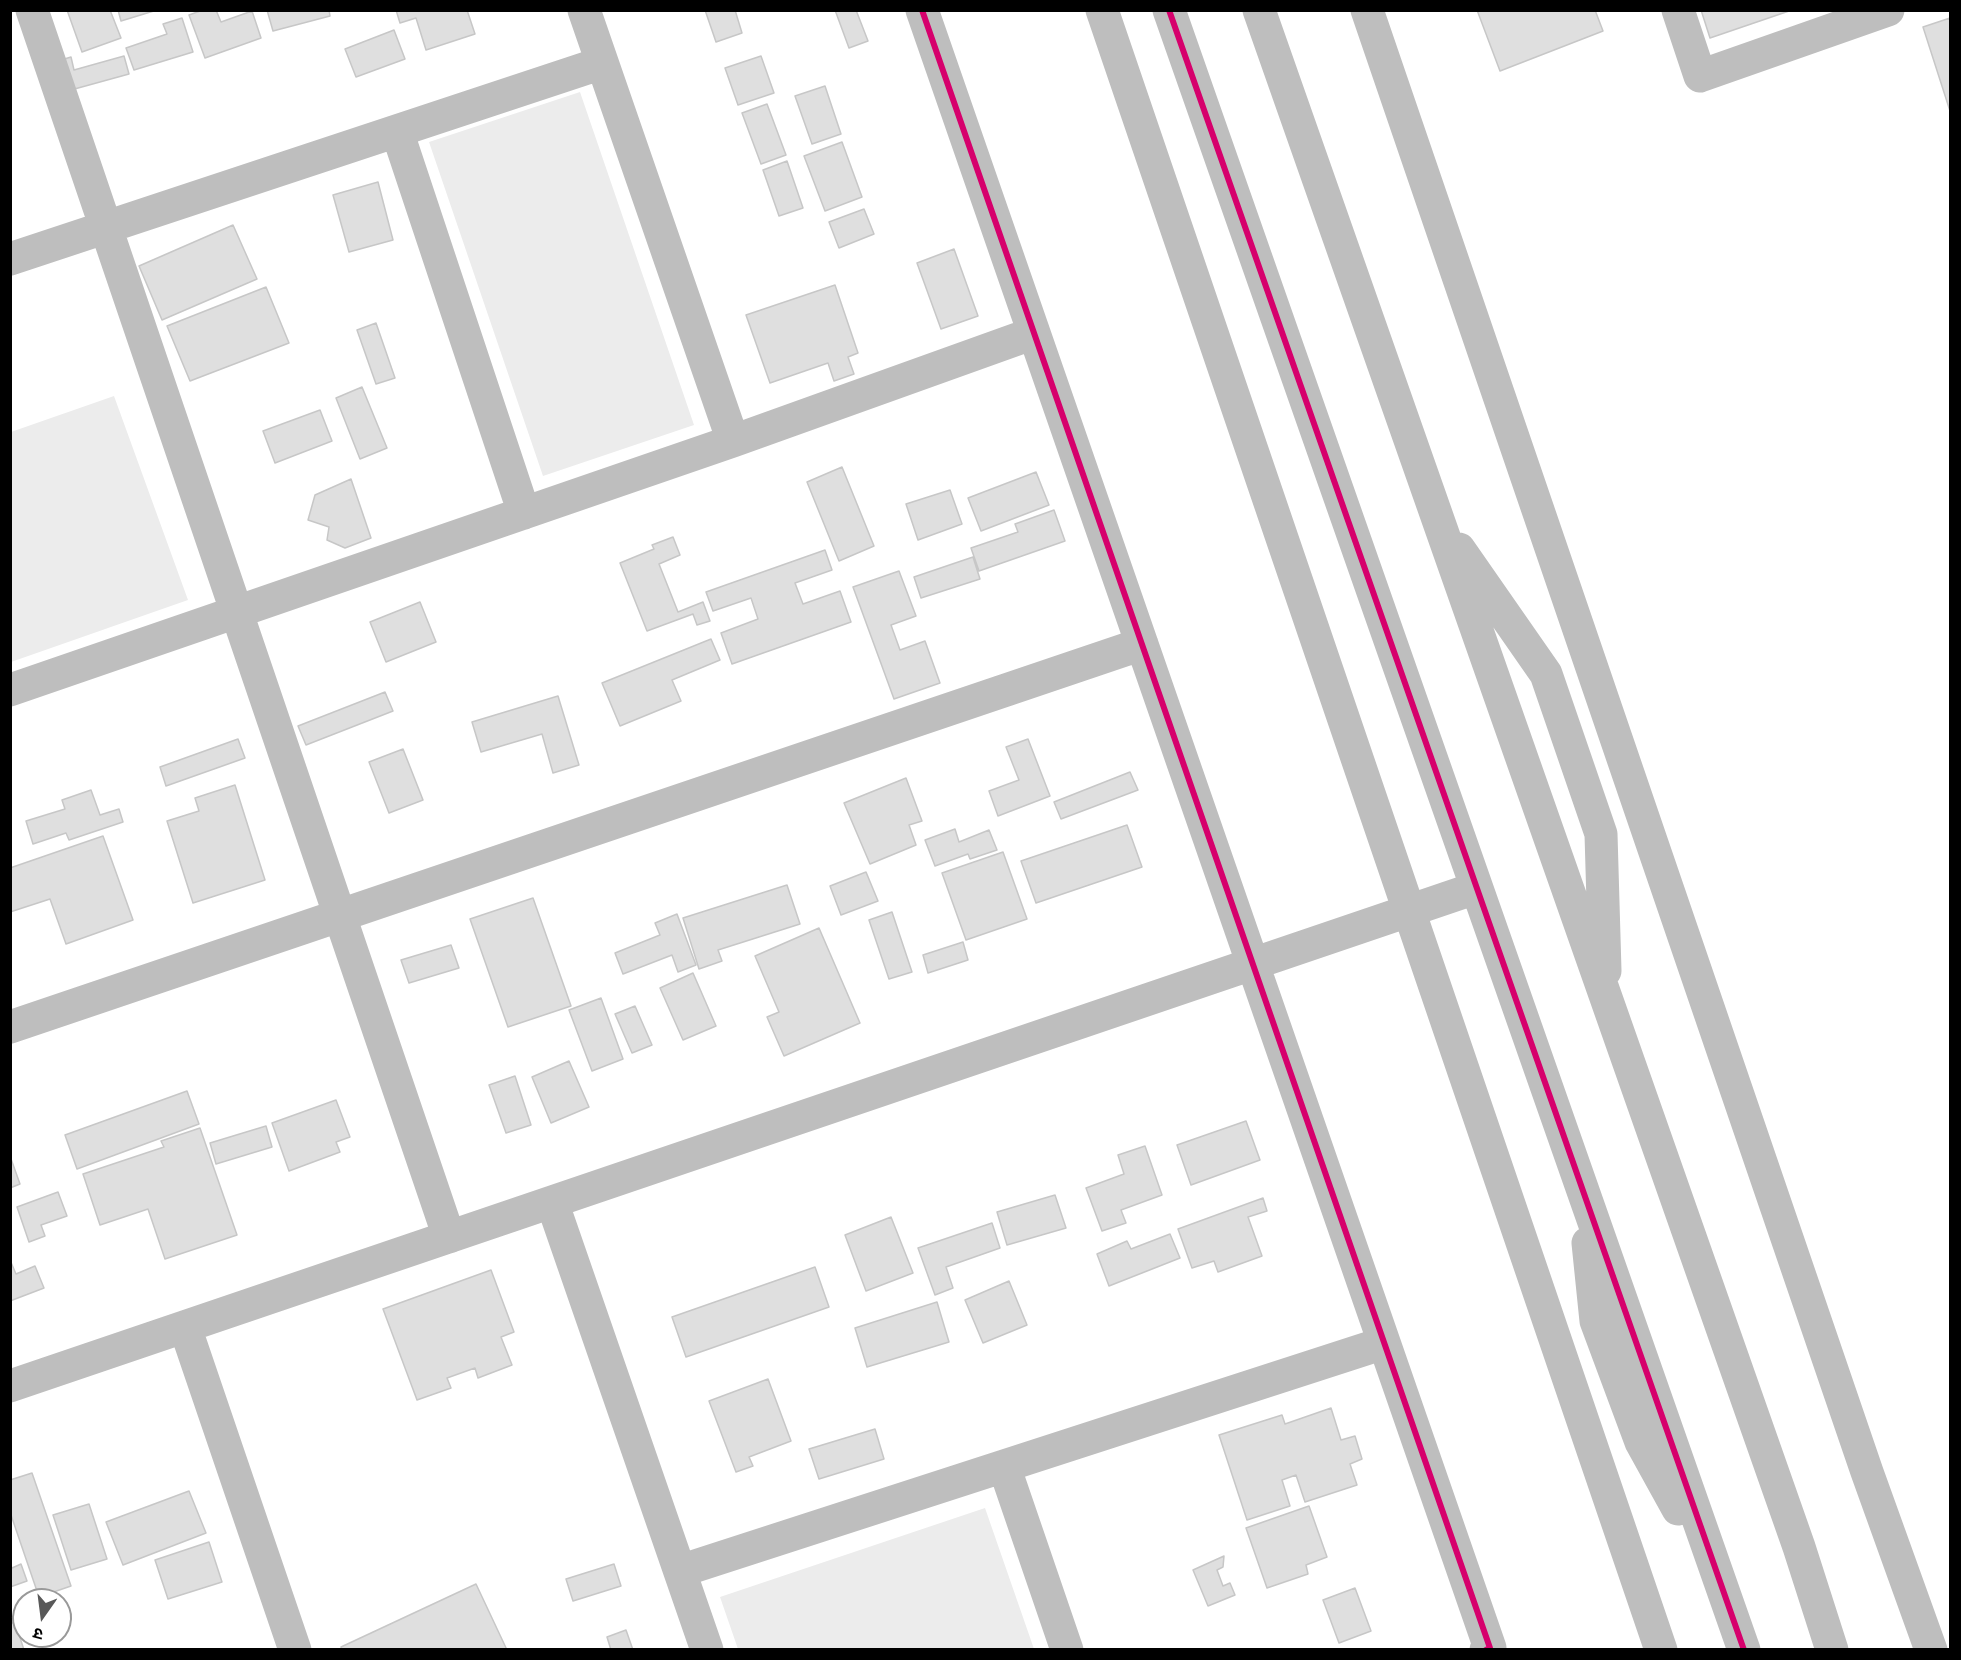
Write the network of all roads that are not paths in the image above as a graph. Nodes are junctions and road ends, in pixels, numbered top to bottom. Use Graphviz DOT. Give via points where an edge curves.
graph roads {
  1 [pos="32,10"];
  2 [pos="584,10"];
  3 [pos="922,10"];
  4 [pos="1101,10"];
  5 [pos="1169,10"];
  6 [pos="1259,10"];
  7 [pos="1367,10"];
  8 [pos="1678,10"];
  9 [pos="1888,10"];
  10 [pos="602,63"];
  11 [pos="397,131"];
  12 [pos="106,228"];
  13 [pos="10,259"];
  14 [pos="1034,333"];
  15 [pos="733,441"];
  16 [pos="524,513"];
  17 [pos="1435,516"];
  18 [pos="235,612"];
  19 [pos="1142,644"];
  20 [pos="10,690"];
  21 [pos="1476,888"];
  22 [pos="1408,911"];
  23 [pos="339,916"];
  24 [pos="1253,964"];
  25 [pos="1606,1001"];
  26 [pos="10,1027"];
  27 [pos="552,1202"];
  28 [pos="449,1237"];
  29 [pos="185,1327"];
  30 [pos="1384,1343"];
  31 [pos="10,1386"];
  32 [pos="1004,1466"];
  33 [pos="680,1571"];
  34 [pos="295,1650"];
  35 [pos="707,1650"];
  36 [pos="1067,1650"];
  37 [pos="1486,1650"];
  38 [pos="1661,1650"];
  39 [pos="1744,1650"];
  40 [pos="1832,1650"];
  41 [pos="1931,1650"];
  1 -- 12 [label="street"];
  2 -- 10 [label="street"];
  3 -- 14 [label="street"];
  4 -- 22 [label="street"];
  5 -- 21 [label="street"];
  6 -- 17 [label="street"];
  7 -- 41 [label="street"];
  8 -- 9 [label="street" via="1700,76"];
  10 -- 11 [label="street"];
  10 -- 15 [label="street"];
  11 -- 12 [label="street"];
  11 -- 16 [label="street"];
  12 -- 13 [label="street"];
  12 -- 18 [label="street"];
  14 -- 15 [label="street"];
  14 -- 19 [label="street"];
  15 -- 16 [label="street"];
  16 -- 18 [label="street"];
  17 -- 25 [label="street"];
  17 -- 25 [label="street" via="1546,674 1601,834"];
  18 -- 20 [label="street"];
  18 -- 23 [label="street"];
  19 -- 23 [label="street"];
  19 -- 24 [label="street"];
  21 -- 22 [label="street"];
  21 -- 39 [label="street"];
  22 -- 24 [label="street"];
  22 -- 38 [label="street"];
  23 -- 26 [label="street"];
  23 -- 28 [label="street"];
  24 -- 27 [label="street"];
  24 -- 30 [label="street"];
  25 -- 40 [label="street"];
  27 -- 28 [label="street"];
  27 -- 33 [label="street"];
  28 -- 29 [label="street"];
  29 -- 31 [label="street"];
  29 -- 34 [label="street"];
  30 -- 32 [label="street"];
  30 -- 37 [label="street" via="1490,1648"];
  32 -- 33 [label="street"];
  32 -- 36 [label="street"];
  33 -- 35 [label="street"];
}
